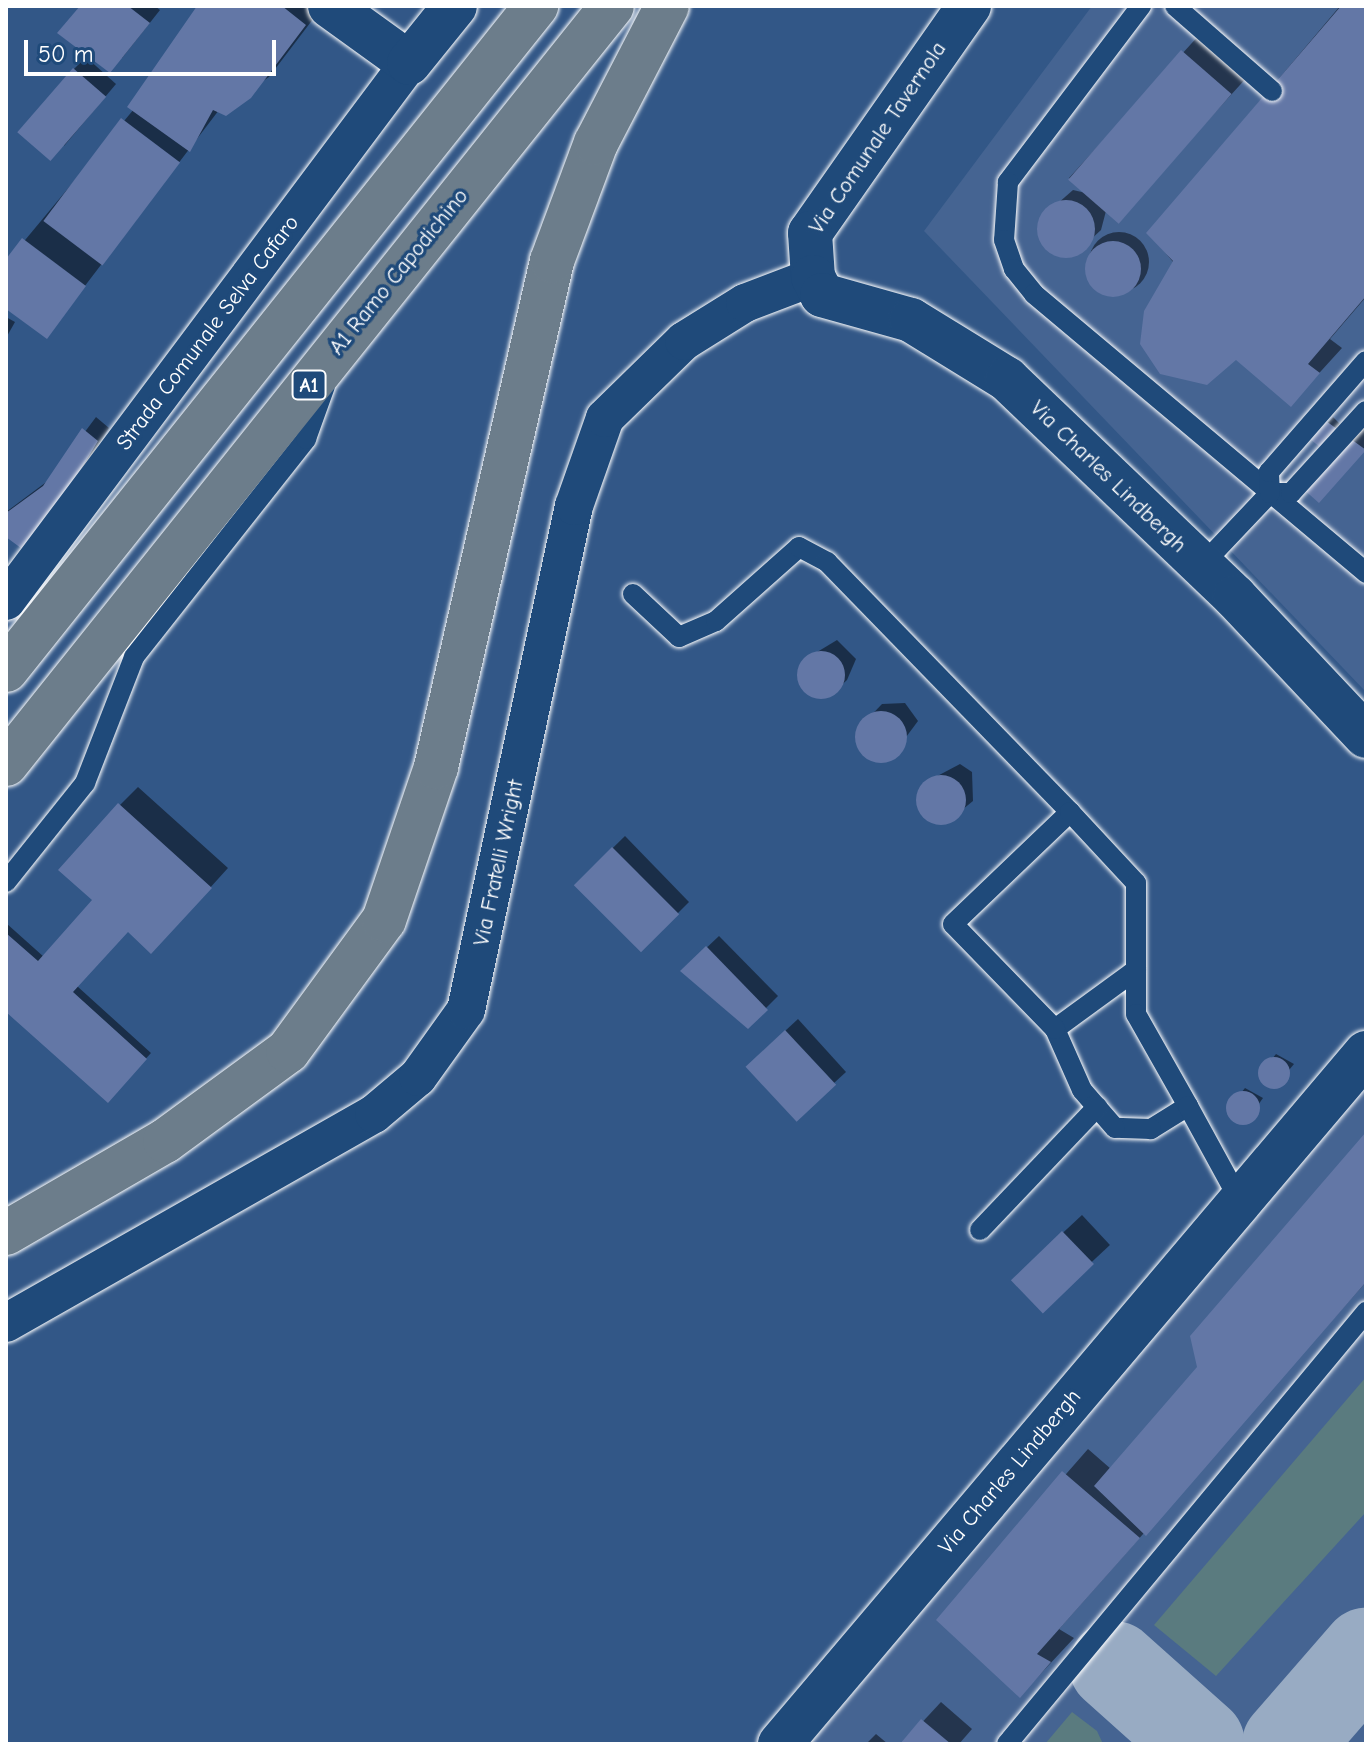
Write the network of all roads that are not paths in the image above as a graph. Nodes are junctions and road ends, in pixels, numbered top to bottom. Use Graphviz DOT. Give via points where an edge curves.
graph roads {
  1 [pos="330,6"];
  2 [pos="455,6"];
  3 [pos="536,6"];
  4 [pos="612,6"];
  5 [pos="667,6"];
  6 [pos="969,6"];
  7 [pos="1141,6"];
  8 [pos="1175,6"];
  9 [pos="409,63"];
  10 [pos="1272,91"];
  11 [pos="813,277"];
  12 [pos="339,347"];
  13 [pos="1366,361"];
  14 [pos="1366,411"];
  15 [pos="1270,493"];
  16 [pos="1201,566"];
  17 [pos="1366,573"];
  18 [pos="633,594"];
  19 [pos="6,601"];
  20 [pos="6,670"];
  21 [pos="1366,736"];
  22 [pos="6,764"];
  23 [pos="1070,812"];
  24 [pos="6,882"];
  25 [pos="1136,970"];
  26 [pos="1055,1029"];
  27 [pos="1366,1053"];
  28 [pos="1188,1106"];
  29 [pos="1097,1107"];
  30 [pos="1239,1199"];
  31 [pos="980,1230"];
  32 [pos="6,1233"];
  33 [pos="1366,1312"];
  34 [pos="6,1323"];
  35 [pos="780,1744"];
  36 [pos="1007,1744"];
  1 -- 9 [label="street"];
  2 -- 9 [label="street, Strada Comunale Selva Cafaro"];
  3 -- 20 [label="highway"];
  4 -- 12 [label="highway, A1 Ramo Capodichino / A1"];
  5 -- 32 [label="highway" via="596,143 552,261 436,767 384,920 288,1051 165,1141"];
  6 -- 11 [label="street, Via Comunale Tavernola" via="810,233"];
  7 -- 15 [label="lane" via="1008,182 1004,240 1034,294"];
  8 -- 10 [label="lane"];
  9 -- 19 [label="street, Strada Comunale Selva Cafaro"];
  11 -- 16 [label="street, Via Charles Lindbergh" via="822,295 911,320 966,349 1049,417"];
  11 -- 34 [label="street, Via Fratelli Wright" via="745,303 684,341 605,418 574,506 466,1010 418,1077 363,1121"];
  12 -- 22 [label="highway, A1 Ramo Capodichino / A1"];
  12 -- 24 [label="lane" via="306,439 134,657 85,783"];
  13 -- 15 [label="lane" via="1269,472"];
  14 -- 15 [label="lane" via="1291,493"];
  15 -- 16 [label="lane"];
  15 -- 17 [label="lane"];
  16 -- 21 [label="street, Via Charles Lindbergh"];
  18 -- 23 [label="lane" via="679,637 716,621 799,547 827,562"];
  23 -- 25 [label="lane" via="1136,883"];
  23 -- 26 [label="lane" via="953,924"];
  25 -- 26 [label="lane"];
  25 -- 28 [label="lane" via="1136,1014"];
  26 -- 29 [label="lane"];
  27 -- 30 [label="street, Via Charles Lindbergh"];
  28 -- 29 [label="lane" via="1151,1129 1115,1128"];
  28 -- 30 [label="lane"];
  29 -- 31 [label="lane"];
  30 -- 35 [label="street, Via Charles Lindbergh"];
  33 -- 36 [label="lane"];
}
